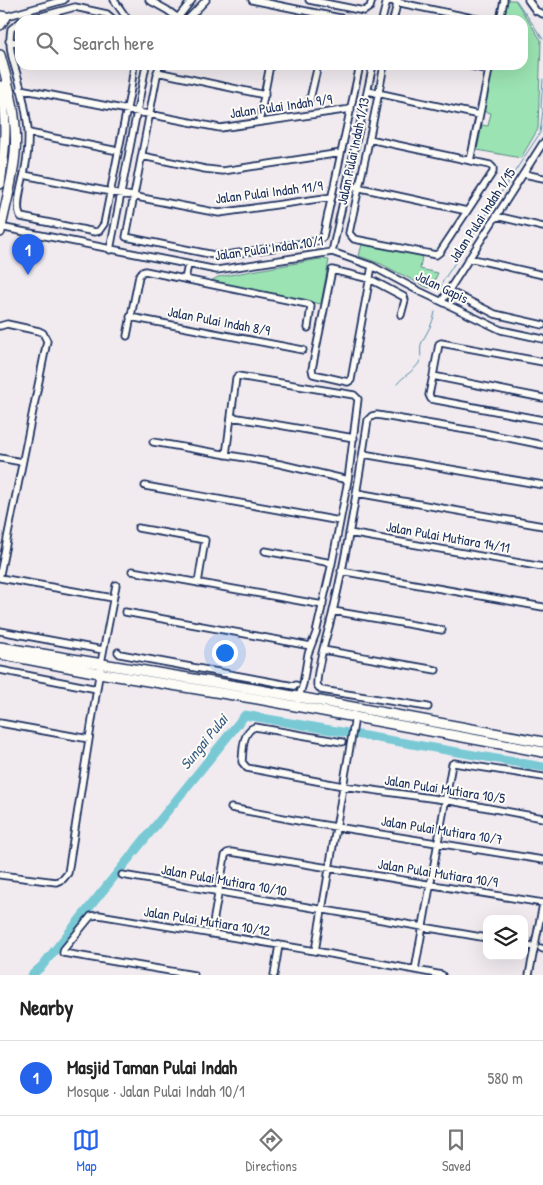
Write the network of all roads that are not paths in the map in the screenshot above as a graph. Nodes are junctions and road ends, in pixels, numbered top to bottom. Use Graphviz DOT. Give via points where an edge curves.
graph roads {
  1 [pos="64,0"];
  2 [pos="114,0"];
  3 [pos="149,0"];
  4 [pos="192,0"];
  5 [pos="206,0"];
  6 [pos="252,0"];
  7 [pos="309,0"];
  8 [pos="372,0"];
  9 [pos="386,0"];
  10 [pos="504,0"];
  11 [pos="528,0"];
  12 [pos="397,1"];
  13 [pos="543,14"];
  14 [pos="46,15"];
  15 [pos="108,15"];
  16 [pos="124,15"];
  17 [pos="173,15"];
  18 [pos="180,15"];
  19 [pos="192,15"];
  20 [pos="326,15"];
  21 [pos="383,15"];
  22 [pos="395,15"];
  23 [pos="460,15"];
  24 [pos="501,15"];
  25 [pos="2,17"];
  26 [pos="0,25"];
  27 [pos="15,26"];
  28 [pos="9,40"];
  29 [pos="15,42"];
  30 [pos="0,55"];
  31 [pos="133,70"];
  32 [pos="145,70"];
  33 [pos="158,70"];
  34 [pos="166,70"];
  35 [pos="269,70"];
  36 [pos="317,70"];
  37 [pos="358,70"];
  38 [pos="372,70"];
  39 [pos="383,70"];
  40 [pos="488,70"];
  41 [pos="0,86"];
  42 [pos="20,89"];
  43 [pos="368,91"];
  44 [pos="378,93"];
  45 [pos="264,95"];
  46 [pos="310,99"];
  47 [pos="127,109"];
  48 [pos="351,109"];
  49 [pos="138,112"];
  50 [pos="150,115"];
  51 [pos="479,115"];
  52 [pos="259,122"];
  53 [pos="29,133"];
  54 [pos="368,139"];
  55 [pos="543,143"];
  56 [pos="118,151"];
  57 [pos="341,153"];
  58 [pos="142,156"];
  59 [pos="470,161"];
  60 [pos="524,174"];
  61 [pos="24,175"];
  62 [pos="543,178"];
  63 [pos="0,184"];
  64 [pos="347,184"];
  65 [pos="359,187"];
  66 [pos="110,192"];
  67 [pos="121,194"];
  68 [pos="133,197"];
  69 [pos="332,197"];
  70 [pos="467,211"];
  71 [pos="496,216"];
  72 [pos="543,227"];
  73 [pos="0,229"];
  74 [pos="110,250"];
  75 [pos="332,252"];
  76 [pos="469,258"];
  77 [pos="188,265"];
  78 [pos="372,266"];
  79 [pos="543,275"];
  80 [pos="185,279"];
  81 [pos="370,279"];
  82 [pos="449,291"];
  83 [pos="442,301"];
  84 [pos="400,315"];
  85 [pos="130,317"];
  86 [pos="543,325"];
  87 [pos="0,326"];
  88 [pos="308,328"];
  89 [pos="127,336"];
  90 [pos="543,338"];
  91 [pos="303,350"];
  92 [pos="543,362"];
  93 [pos="434,376"];
  94 [pos="543,398"];
  95 [pos="232,416"];
  96 [pos="543,420"];
  97 [pos="354,438"];
  98 [pos="153,442"];
  99 [pos="543,445"];
  100 [pos="363,454"];
  101 [pos="226,455"];
  102 [pos="0,458"];
  103 [pos="22,462"];
  104 [pos="348,480"];
  105 [pos="543,485"];
  106 [pos="145,486"];
  107 [pos="357,493"];
  108 [pos="340,521"];
  109 [pos="543,526"];
  110 [pos="138,528"];
  111 [pos="349,533"];
  112 [pos="265,551"];
  113 [pos="332,563"];
  114 [pos="543,567"];
  115 [pos="132,571"];
  116 [pos="341,571"];
  117 [pos="0,574"];
  118 [pos="0,578"];
  119 [pos="198,583"];
  120 [pos="116,585"];
  121 [pos="113,598"];
  122 [pos="323,605"];
  123 [pos="543,607"];
  124 [pos="333,611"];
  125 [pos="125,612"];
  126 [pos="442,630"];
  127 [pos="0,631"];
  128 [pos="311,646"];
  129 [pos="0,647"];
  130 [pos="103,650"];
  131 [pos="323,650"];
  132 [pos="118,652"];
  133 [pos="0,654"];
  134 [pos="101,663"];
  135 [pos="0,670"];
  136 [pos="436,670"];
  137 [pos="99,673"];
  138 [pos="303,684"];
  139 [pos="296,685"];
  140 [pos="97,689"];
  141 [pos="286,695"];
  142 [pos="300,697"];
  143 [pos="311,700"];
  144 [pos="294,706"];
  145 [pos="349,707"];
  146 [pos="428,707"];
  147 [pos="354,720"];
  148 [pos="0,723"];
  149 [pos="89,739"];
  150 [pos="342,742"];
  151 [pos="543,742"];
  152 [pos="543,752"];
  153 [pos="543,777"];
  154 [pos="343,786"];
  155 [pos="445,800"];
  156 [pos="231,808"];
  157 [pos="543,818"];
  158 [pos="336,827"];
  159 [pos="438,842"];
  160 [pos="543,860"];
  161 [pos="329,867"];
  162 [pos="0,875"];
  163 [pos="122,875"];
  164 [pos="430,884"];
  165 [pos="219,892"];
  166 [pos="543,903"];
  167 [pos="322,910"];
  168 [pos="423,926"];
  169 [pos="211,934"];
  170 [pos="483,937"];
  171 [pos="279,945"];
  172 [pos="540,948"];
  173 [pos="315,951"];
  174 [pos="415,970"];
  175 [pos="194,975"];
  176 [pos="274,975"];
  177 [pos="442,975"];
  178 [pos="529,975"];
  1 -- 25 [label="street"];
  2 -- 16 [label="street"];
  3 -- 17 [label="street"];
  4 -- 18 [label="street"];
  5 -- 19 [label="street"];
  6 -- 20 [label="street"];
  7 -- 8 [label="street" via="364,11 368,10"];
  9 -- 12 [label="street"];
  9 -- 21 [label="street"];
  10 -- 24 [label="street"];
  11 -- 13 [label="street" via="536,11"];
  12 -- 22 [label="street"];
  12 -- 23 [label="street"];
  14 -- 15 [label="street" via="74,8"];
  25 -- 26 [label="street"];
  27 -- 28 [label="street"];
  28 -- 29 [label="street"];
  28 -- 42 [label="street"];
  30 -- 73 [label="street" via="14,111 16,152"];
  31 -- 47 [label="street"];
  32 -- 49 [label="street"];
  33 -- 50 [label="street"];
  34 -- 45 [label="street"];
  35 -- 45 [label="street"];
  36 -- 46 [label="street"];
  37 -- 48 [label="street"];
  38 -- 43 [label="street, Jalan Pulai Indah 10/1"];
  39 -- 44 [label="street, Jalan Pulai Indah 1/13"];
  40 -- 51 [label="street"];
  41 -- 63 [label="street" via="6,139"];
  42 -- 47 [label="street, Jalan Pulai Indah 9/9"];
  42 -- 53 [label="street"];
  43 -- 44 [label="street"];
  43 -- 64 [label="street, Jalan Pulai Indah 10/1"];
  44 -- 51 [label="street"];
  44 -- 54 [label="street, Jalan Pulai Indah 1/13"];
  45 -- 52 [label="street"];
  47 -- 49 [label="street, Jalan Pulai Indah 9/9"];
  47 -- 56 [label="street"];
  48 -- 52 [label="street, Jalan Pulai Indah 9/9"];
  48 -- 57 [label="street"];
  49 -- 50 [label="street, Jalan Pulai Indah 9/9"];
  49 -- 67 [label="street"];
  50 -- 52 [label="street, Jalan Pulai Indah 9/9" via="220,128"];
  50 -- 58 [label="street"];
  51 -- 59 [label="street"];
  53 -- 56 [label="street"];
  53 -- 61 [label="street"];
  54 -- 59 [label="street"];
  54 -- 65 [label="street, Jalan Pulai Indah 1/13"];
  55 -- 60 [label="street, Jalan Pulai Indah 1/15"];
  56 -- 66 [label="street"];
  57 -- 58 [label="street" via="223,171"];
  57 -- 69 [label="street"];
  58 -- 68 [label="street"];
  59 -- 70 [label="street" via="490,166 493,172"];
  60 -- 62 [label="street"];
  60 -- 71 [label="street, Jalan Pulai Indah 1/15"];
  61 -- 66 [label="street, Jalan Pulai Indah 11/9"];
  61 -- 66 [label="street" via="18,209 21,217 95,232 104,224"];
  64 -- 65 [label="street"];
  64 -- 75 [label="street, Jalan Pulai Indah 10/1"];
  65 -- 70 [label="street"];
  65 -- 70 [label="street, Jalan Pulai Indah 1/13" via="349,233 354,239 436,255"];
  66 -- 67 [label="street, Jalan Pulai Indah 11/9"];
  67 -- 68 [label="street, Jalan Pulai Indah 11/9"];
  67 -- 74 [label="street"];
  68 -- 69 [label="street, Jalan Pulai Indah 11/9" via="219,213"];
  68 -- 69 [label="street" via="126,237 219,256 318,240 324,234"];
  71 -- 72 [label="street"];
  71 -- 76 [label="street, Jalan Pulai Indah 1/15"];
  73 -- 74 [label="street, Jalan Pulai Indah 10/1"];
  74 -- 77 [label="street, Jalan Pulai Indah 10/1"];
  75 -- 77 [label="street, Jalan Pulai Indah 10/1" via="217,270"];
  75 -- 78 [label="street, Jalan Gapis"];
  76 -- 79 [label="street"];
  76 -- 82 [label="street, Jalan Pulai Indah 1/15"];
  77 -- 80 [label="street"];
  78 -- 81 [label="street"];
  78 -- 83 [label="street, Jalan Gapis"];
  80 -- 85 [label="street" via="142,272"];
  80 -- 88 [label="street" via="310,305"];
  81 -- 81 [label="street" via="351,380 313,374 330,272 334,269"];
  81 -- 84 [label="street" via="404,298"];
  82 -- 83 [label="street, Jalan Pulai Indah 1/15"];
  82 -- 86 [label="street" via="495,314"];
  83 -- 90 [label="street, Jalan Gapis" via="501,330"];
  85 -- 89 [label="street"];
  85 -- 91 [label="street, Jalan Pulai Indah 8/9"];
  87 -- 103 [label="street" via="7,324 39,331 47,340"];
  92 -- 93 [label="street" via="443,342 439,344"];
  93 -- 94 [label="street"];
  93 -- 96 [label="street" via="429,395 431,399"];
  95 -- 97 [label="street"];
  95 -- 97 [label="street" via="236,378 240,376 354,395 359,402"];
  95 -- 101 [label="street"];
  97 -- 104 [label="street"];
  98 -- 101 [label="street"];
  99 -- 100 [label="street" via="377,415 368,420"];
  100 -- 105 [label="street"];
  100 -- 107 [label="street"];
  101 -- 104 [label="street"];
  102 -- 103 [label="street"];
  103 -- 117 [label="street"];
  104 -- 108 [label="street"];
  106 -- 108 [label="street"];
  107 -- 109 [label="street"];
  107 -- 111 [label="street"];
  108 -- 113 [label="street"];
  110 -- 119 [label="street" via="205,540"];
  111 -- 114 [label="street, Jalan Pulai Mutiara 14/11"];
  111 -- 116 [label="street"];
  112 -- 113 [label="street"];
  113 -- 122 [label="street"];
  115 -- 119 [label="street"];
  116 -- 123 [label="street"];
  116 -- 124 [label="street"];
  118 -- 121 [label="street"];
  119 -- 122 [label="street"];
  120 -- 121 [label="street"];
  121 -- 130 [label="street"];
  122 -- 128 [label="street"];
  124 -- 126 [label="street"];
  124 -- 131 [label="street"];
  125 -- 128 [label="street"];
  127 -- 130 [label="street"];
  128 -- 138 [label="street"];
  129 -- 134 [label="street"];
  130 -- 134 [label="street"];
  131 -- 136 [label="street"];
  131 -- 146 [label="street" via="317,681 321,690"];
  132 -- 139 [label="street"];
  133 -- 137 [label="street"];
  134 -- 137 [label="street"];
  134 -- 141 [label="street"];
  135 -- 140 [label="street"];
  137 -- 140 [label="street"];
  137 -- 144 [label="street"];
  138 -- 141 [label="street"];
  138 -- 142 [label="street"];
  138 -- 143 [label="street"];
  140 -- 149 [label="street"];
  141 -- 142 [label="street"];
  142 -- 143 [label="street"];
  142 -- 144 [label="street"];
  143 -- 145 [label="street"];
  144 -- 147 [label="street"];
  145 -- 147 [label="street"];
  145 -- 151 [label="street"];
  147 -- 152 [label="street"];
  147 -- 154 [label="street"];
  148 -- 149 [label="street"];
  149 -- 162 [label="street" via="68,873 56,882"];
  150 -- 154 [label="street, Jalan Pulai Mutiara 10/5" via="255,727 247,732 242,762 247,768"];
  153 -- 155 [label="street" via="454,762"];
  154 -- 155 [label="street, Jalan Pulai Mutiara 10/5"];
  154 -- 158 [label="street"];
  155 -- 157 [label="street, Jalan Pulai Mutiara 10/5"];
  155 -- 159 [label="street"];
  156 -- 158 [label="street, Jalan Pulai Mutiara 10/7"];
  158 -- 159 [label="street, Jalan Pulai Mutiara 10/7"];
  158 -- 161 [label="street"];
  159 -- 160 [label="street, Jalan Pulai Mutiara 10/7"];
  159 -- 164 [label="street"];
  161 -- 164 [label="street, Jalan Pulai Mutiara 10/9"];
  161 -- 165 [label="street, Jalan Pulai Mutiara 10/9" via="227,853"];
  161 -- 167 [label="street"];
  163 -- 165 [label="street, Jalan Pulai Mutiara 10/10"];
  164 -- 166 [label="street, Jalan Pulai Mutiara 10/9"];
  164 -- 168 [label="street"];
  165 -- 167 [label="street, Jalan Pulai Mutiara 10/10"];
  165 -- 169 [label="street"];
  166 -- 172 [label="street"];
  167 -- 168 [label="street, Jalan Pulai Mutiara 10/10"];
  167 -- 173 [label="street"];
  168 -- 170 [label="street, Jalan Pulai Mutiara 10/10"];
  168 -- 174 [label="street"];
  169 -- 171 [label="street, Jalan Pulai Mutiara 10/12"];
  169 -- 175 [label="street, Jalan Pulai Mutiara 10/12" via="94,915 65,946 63,953"];
  171 -- 173 [label="street, Jalan Pulai Mutiara 10/12"];
  171 -- 176 [label="street"];
  172 -- 178 [label="street"];
  173 -- 174 [label="street, Jalan Pulai Mutiara 10/12"];
  174 -- 177 [label="street, Jalan Pulai Mutiara 10/12"];
}
